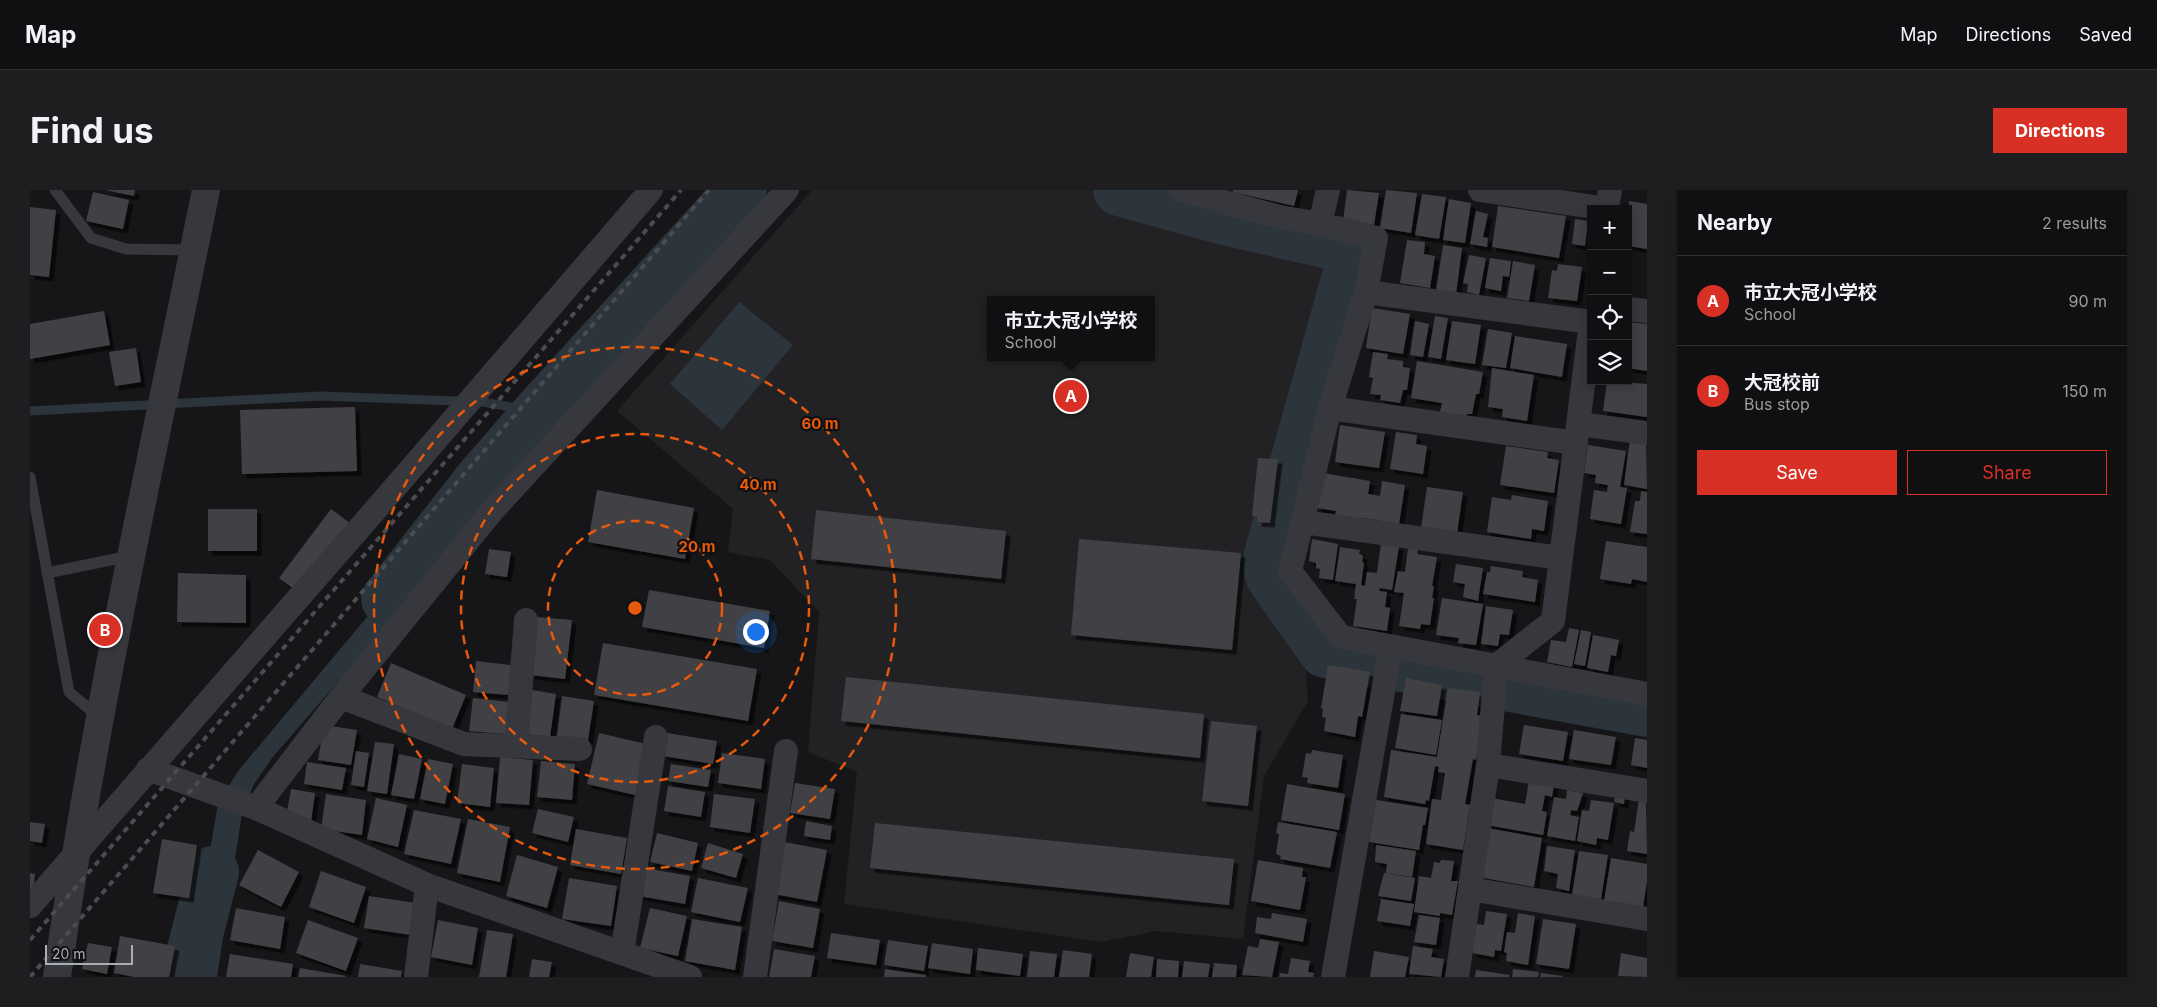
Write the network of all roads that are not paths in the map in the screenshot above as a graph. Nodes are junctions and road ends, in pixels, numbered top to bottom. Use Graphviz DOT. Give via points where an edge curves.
graph roads {
  1 [pos="55,190"];
  2 [pos="206,190"];
  3 [pos="651,190"];
  4 [pos="787,190"];
  5 [pos="1328,190"];
  6 [pos="1480,190"];
  7 [pos="1610,190"];
  8 [pos="1192,192"];
  9 [pos="1320,224"];
  10 [pos="194,250"];
  11 [pos="1366,292"];
  12 [pos="1632,309"];
  13 [pos="1647,311"];
  14 [pos="1587,321"];
  15 [pos="1589,340"];
  16 [pos="1330,408"];
  17 [pos="1578,433"];
  18 [pos="1647,433"];
  19 [pos="30,477"];
  20 [pos="1303,522"];
  21 [pos="130,556"];
  22 [pos="1562,558"];
  23 [pos="47,573"];
  24 [pos="526,620"];
  25 [pos="1389,658"];
  26 [pos="1495,678"];
  27 [pos="1647,694"];
  28 [pos="341,697"];
  29 [pos="100,717"];
  30 [pos="656,737"];
  31 [pos="516,746"];
  32 [pos="580,749"];
  33 [pos="786,752"];
  34 [pos="1488,765"];
  35 [pos="148,769"];
  36 [pos="1647,790"];
  37 [pos="256,808"];
  38 [pos="75,853"];
  39 [pos="427,885"];
  40 [pos="1470,890"];
  41 [pos="30,906"];
  42 [pos="1647,919"];
  43 [pos="622,953"];
  44 [pos="57,977"];
  45 [pos="416,977"];
  46 [pos="690,977"];
  47 [pos="754,977"];
  48 [pos="1333,977"];
  49 [pos="1457,977"];
  1 -- 10 [label="lane" via="91,238 126,250"];
  2 -- 10 [label="street"];
  3 -- 35 [label="street"];
  4 -- 28 [label="street" via="493,510"];
  5 -- 9 [label="street"];
  6 -- 7 [label="street" via="1607,209"];
  8 -- 9 [label="street" via="1280,217"];
  9 -- 11 [label="street" via="1376,238"];
  10 -- 21 [label="street"];
  11 -- 14 [label="street"];
  11 -- 16 [label="street"];
  12 -- 13 [label="street"];
  15 -- 17 [label="street"];
  16 -- 17 [label="street"];
  16 -- 20 [label="street"];
  17 -- 18 [label="street"];
  17 -- 22 [label="street"];
  19 -- 23 [label="lane"];
  20 -- 22 [label="street"];
  20 -- 25 [label="street" via="1290,571 1341,637"];
  21 -- 23 [label="lane"];
  21 -- 29 [label="street"];
  22 -- 26 [label="street" via="1553,621"];
  23 -- 29 [label="lane" via="69,692"];
  24 -- 31 [label="street"];
  25 -- 26 [label="street"];
  25 -- 48 [label="street"];
  26 -- 27 [label="street"];
  26 -- 34 [label="street"];
  28 -- 31 [label="street" via="464,744"];
  28 -- 37 [label="street"];
  29 -- 38 [label="street"];
  30 -- 43 [label="street"];
  31 -- 32 [label="street"];
  33 -- 47 [label="street"];
  34 -- 36 [label="street"];
  34 -- 40 [label="street"];
  35 -- 37 [label="street"];
  35 -- 38 [label="street"];
  37 -- 39 [label="street"];
  38 -- 41 [label="street"];
  38 -- 44 [label="street"];
  39 -- 43 [label="street"];
  39 -- 45 [label="street"];
  40 -- 42 [label="street"];
  40 -- 49 [label="street"];
  43 -- 46 [label="street"];
}
